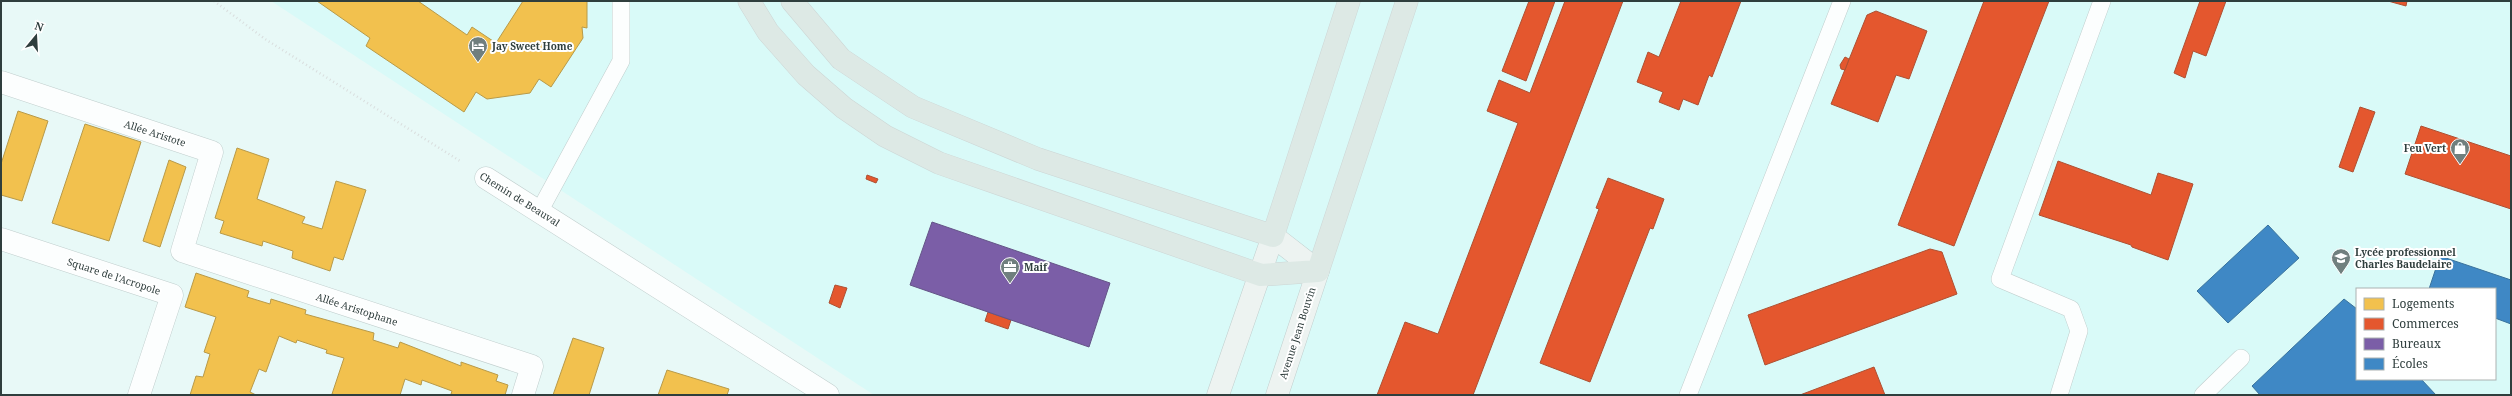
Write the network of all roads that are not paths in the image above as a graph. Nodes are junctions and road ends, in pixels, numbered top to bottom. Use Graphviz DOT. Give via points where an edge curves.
graph roads {
  1 [pos="621,1"];
  2 [pos="749,1"];
  3 [pos="792,1"];
  4 [pos="1349,1"];
  5 [pos="1407,1"];
  6 [pos="1842,1"];
  7 [pos="2102,1"];
  8 [pos="1,82"];
  9 [pos="486,178"];
  10 [pos="539,212"];
  11 [pos="1273,236"];
  12 [pos="1,239"];
  13 [pos="182,251"];
  14 [pos="1318,271"];
  15 [pos="1261,275"];
  16 [pos="2241,358"];
  17 [pos="139,395"];
  18 [pos="523,395"];
  19 [pos="828,395"];
  20 [pos="1218,395"];
  21 [pos="1277,395"];
  22 [pos="1688,395"];
  23 [pos="2059,395"];
  24 [pos="2203,395"];
  1 -- 10 [label="lane" via="621,61"];
  2 -- 15 [label="main road" via="768,32 806,75 844,108 885,136 939,163"];
  3 -- 11 [label="main road" via="841,59 913,107 1038,159"];
  4 -- 11 [label="main road"];
  5 -- 14 [label="main road"];
  6 -- 22 [label="lane"];
  7 -- 23 [label="lane" via="2000,279 2071,309 2079,331"];
  8 -- 13 [label="street, Allée Aristote" via="212,152"];
  9 -- 10 [label="street, Chemin de Beauval"];
  10 -- 19 [label="street, Chemin de Beauval"];
  11 -- 14 [label="street"];
  11 -- 15 [label="street"];
  12 -- 17 [label="street, Square de l'Acropole" via="172,295"];
  13 -- 18 [label="street, Allée Aristophane" via="532,366"];
  14 -- 15 [label="main road"];
  14 -- 21 [label="street, Avenue Jean Bouvin"];
  15 -- 20 [label="street"];
  16 -- 24 [label="lane"];
}
